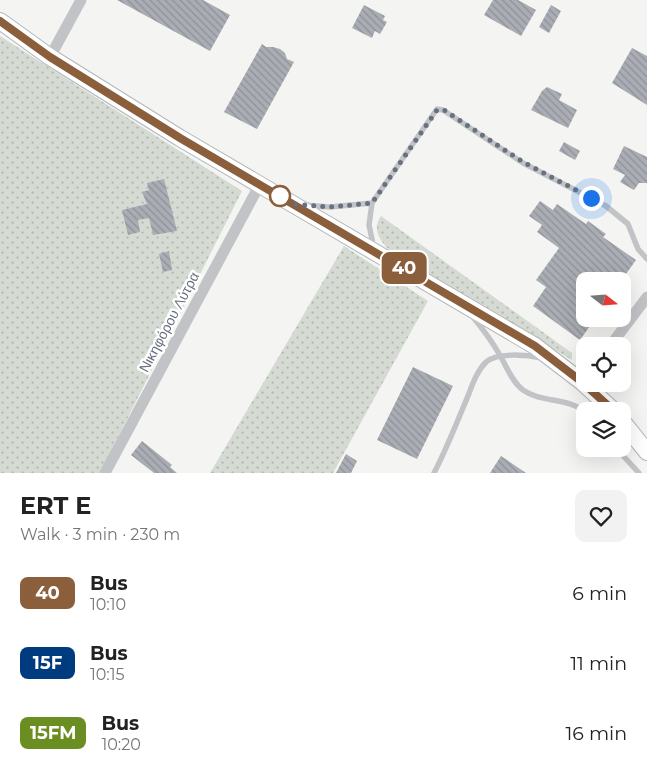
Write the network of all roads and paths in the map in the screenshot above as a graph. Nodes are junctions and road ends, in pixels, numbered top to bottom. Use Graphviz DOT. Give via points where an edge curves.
graph roads {
  1 [pos="81,0"];
  2 [pos="0,21"];
  3 [pos="50,57"];
  4 [pos="260,184"];
  5 [pos="372,203"];
  6 [pos="293,204"];
  7 [pos="375,252"];
  8 [pos="647,259"];
  9 [pos="647,297"];
  10 [pos="462,302"];
  11 [pos="617,337"];
  12 [pos="501,357"];
  13 [pos="556,362"];
  14 [pos="576,375"];
  15 [pos="596,392"];
  16 [pos="605,402"];
  17 [pos="576,406"];
  18 [pos="631,432"];
  19 [pos="647,452"];
  20 [pos="624,457"];
  21 [pos="105,473"];
  22 [pos="434,473"];
  23 [pos="639,473"];
  1 -- 3 [label="street"];
  2 -- 3 [label="main road"];
  3 -- 4 [label="main road"];
  4 -- 6 [label="main road"];
  4 -- 21 [label="street, Νικηφόρου Λύτρα"];
  5 -- 6 [label="lane" via="330,207"];
  5 -- 7 [label="lane" via="368,225"];
  5 -- 8 [label="lane" via="437,110 444,110 523,162 606,206 628,224 638,249"];
  6 -- 7 [label="main road"];
  7 -- 10 [label="main road"];
  9 -- 11 [label="street"];
  10 -- 12 [label="lane"];
  10 -- 13 [label="main road"];
  12 -- 13 [label="lane" via="532,356"];
  12 -- 17 [label="lane" via="523,390"];
  12 -- 22 [label="lane" via="487,361 477,374"];
  13 -- 14 [label="main road"];
  15 -- 16 [label="main road"];
  18 -- 19 [label="main road"];
  20 -- 23 [label="lane"];
}
